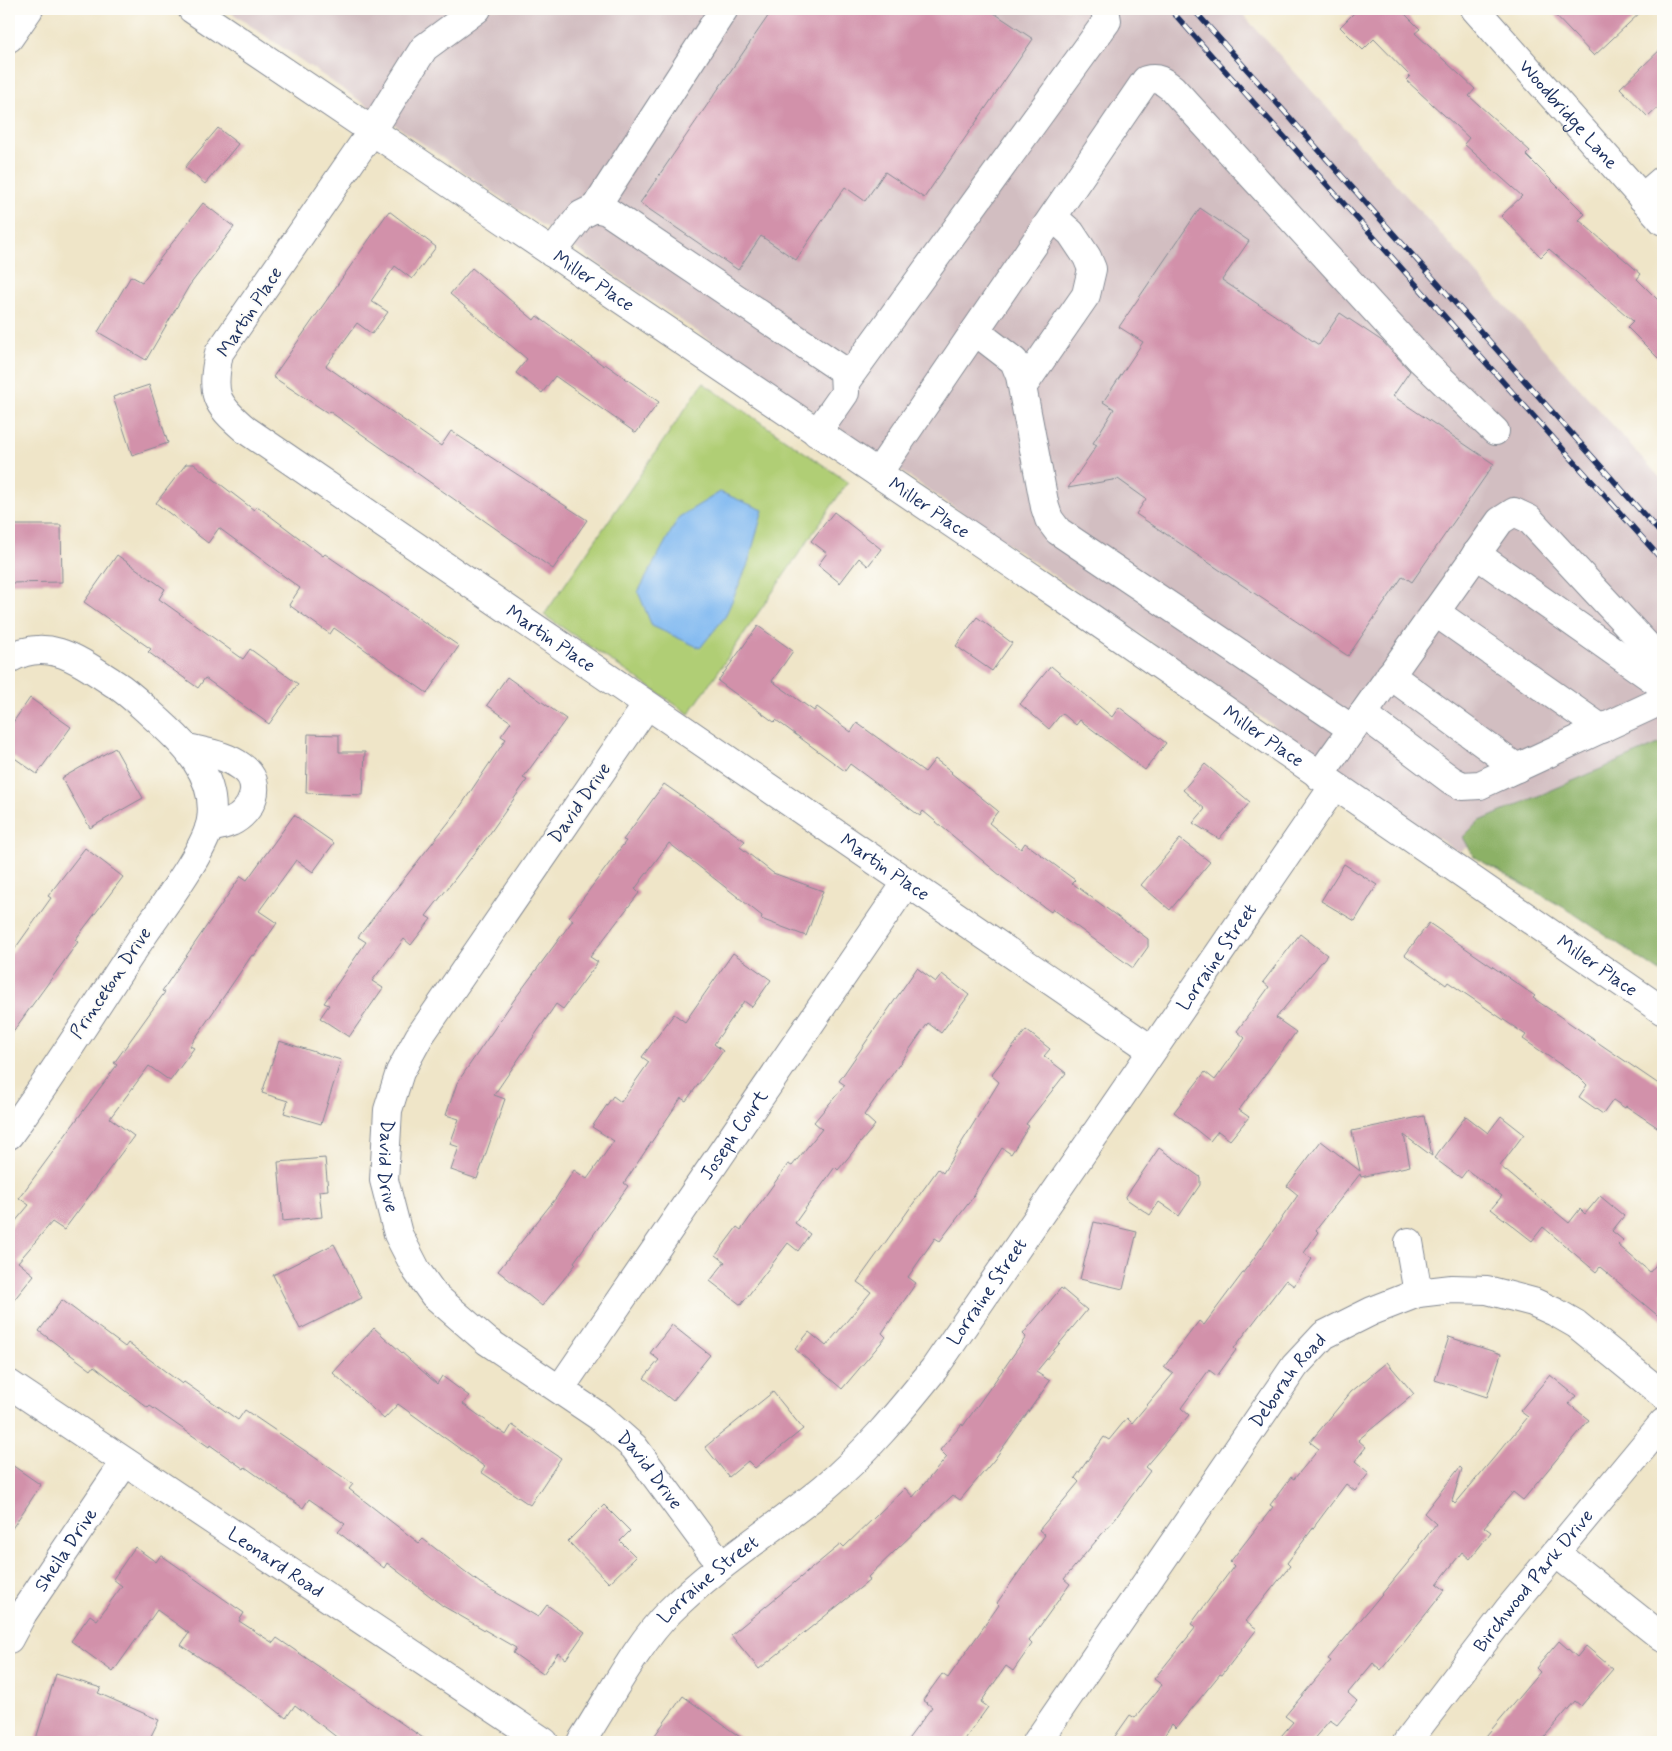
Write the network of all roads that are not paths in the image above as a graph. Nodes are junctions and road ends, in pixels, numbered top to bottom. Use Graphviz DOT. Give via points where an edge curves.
graph roads {
  1 [pos="29,9"];
  2 [pos="477,9"];
  3 [pos="724,9"];
  4 [pos="1105,9"];
  5 [pos="1475,9"];
  6 [pos="201,11"];
  7 [pos="9,38"];
  8 [pos="372,131"];
  9 [pos="1663,180"];
  10 [pos="1642,198"];
  11 [pos="595,208"];
  12 [pos="1053,217"];
  13 [pos="1663,221"];
  14 [pos="552,253"];
  15 [pos="975,331"];
  16 [pos="846,381"];
  17 [pos="1023,386"];
  18 [pos="1495,431"];
  19 [pos="817,433"];
  20 [pos="878,473"];
  21 [pos="1476,554"];
  22 [pos="1436,612"];
  23 [pos="9,659"];
  24 [pos="1663,663"];
  25 [pos="1390,675"];
  26 [pos="1663,686"];
  27 [pos="1663,700"];
  28 [pos="647,705"];
  29 [pos="1357,722"];
  30 [pos="1602,729"];
  31 [pos="188,748"];
  32 [pos="1517,768"];
  33 [pos="1326,781"];
  34 [pos="209,828"];
  35 [pos="907,882"];
  36 [pos="1663,1011"];
  37 [pos="1152,1050"];
  38 [pos="9,1135"];
  39 [pos="1409,1242"];
  40 [pos="1418,1293"];
  41 [pos="9,1384"];
  42 [pos="560,1390"];
  43 [pos="1663,1396"];
  44 [pos="1663,1423"];
  45 [pos="125,1462"];
  46 [pos="1556,1553"];
  47 [pos="721,1565"];
  48 [pos="1663,1638"];
  49 [pos="9,1640"];
  50 [pos="544,1742"];
  51 [pos="581,1742"];
  52 [pos="1037,1742"];
  53 [pos="1406,1742"];
  1 -- 7 [label="street"];
  2 -- 8 [label="street, Martin Place" via="424,48"];
  3 -- 11 [label="street"];
  4 -- 16 [label="street" via="1107,21"];
  5 -- 10 [label="street, Woodbridge Lane"];
  6 -- 8 [label="street, Miller Place"];
  8 -- 14 [label="street, Miller Place"];
  8 -- 28 [label="street, Martin Place" via="219,354 214,382 218,400 246,430"];
  9 -- 10 [label="street"];
  10 -- 13 [label="street, Woodbridge Lane"];
  11 -- 14 [label="street" via="581,215"];
  11 -- 16 [label="street" via="607,211 844,370"];
  12 -- 15 [label="street"];
  12 -- 17 [label="street" via="1071,233 1088,257 1092,269 1086,296"];
  12 -- 18 [label="street" via="1146,80 1162,80 1421,360"];
  14 -- 19 [label="street, Miller Place"];
  15 -- 17 [label="street" via="1014,361"];
  15 -- 20 [label="street"];
  16 -- 19 [label="street" via="846,393"];
  17 -- 29 [label="street" via="1045,507 1058,531"];
  19 -- 20 [label="street, Miller Place"];
  20 -- 33 [label="street, Miller Place"];
  21 -- 22 [label="street, Lorraine Street"];
  21 -- 24 [label="street, Lorraine Street" via="1500,521 1514,512 1529,519"];
  21 -- 26 [label="street"];
  22 -- 25 [label="street, Lorraine Street"];
  22 -- 30 [label="street"];
  23 -- 31 [label="street, Princeton Drive" via="35,649 66,653 122,689"];
  25 -- 29 [label="street, Lorraine Street"];
  25 -- 32 [label="street"];
  27 -- 30 [label="street"];
  28 -- 35 [label="street, Martin Place"];
  28 -- 42 [label="street, David Drive" via="419,1037 400,1072 388,1110 384,1180 398,1234 417,1271 434,1294 487,1341"];
  29 -- 32 [label="street" via="1462,786 1480,785"];
  29 -- 33 [label="street, Lorraine Street"];
  30 -- 32 [label="street"];
  31 -- 34 [label="street, Princeton Drive" via="200,765 210,793"];
  31 -- 34 [label="street, Princeton Drive" via="225,757 244,768 254,780 255,795 248,809 232,822"];
  33 -- 36 [label="street, Miller Place"];
  33 -- 37 [label="street, Lorraine Street"];
  34 -- 38 [label="street, Princeton Drive" via="178,883"];
  35 -- 37 [label="street, Martin Place"];
  35 -- 42 [label="street, Joseph Court"];
  37 -- 47 [label="street, Lorraine Street" via="934,1369 883,1431 824,1487"];
  39 -- 40 [label="street"];
  40 -- 43 [label="street, Deborah Road" via="1452,1289 1487,1290 1533,1302 1576,1324"];
  40 -- 52 [label="street, Deborah Road" via="1324,1335 1295,1366"];
  41 -- 45 [label="street, Leonard Road"];
  42 -- 47 [label="street, David Drive" via="600,1417 634,1447"];
  44 -- 46 [label="street, Birchwood Park Drive"];
  45 -- 49 [label="street, Sheila Drive"];
  45 -- 50 [label="street, Leonard Road"];
  46 -- 48 [label="street"];
  46 -- 53 [label="street, Birchwood Park Drive"];
  47 -- 51 [label="street, Lorraine Street" via="669,1612"];
}
